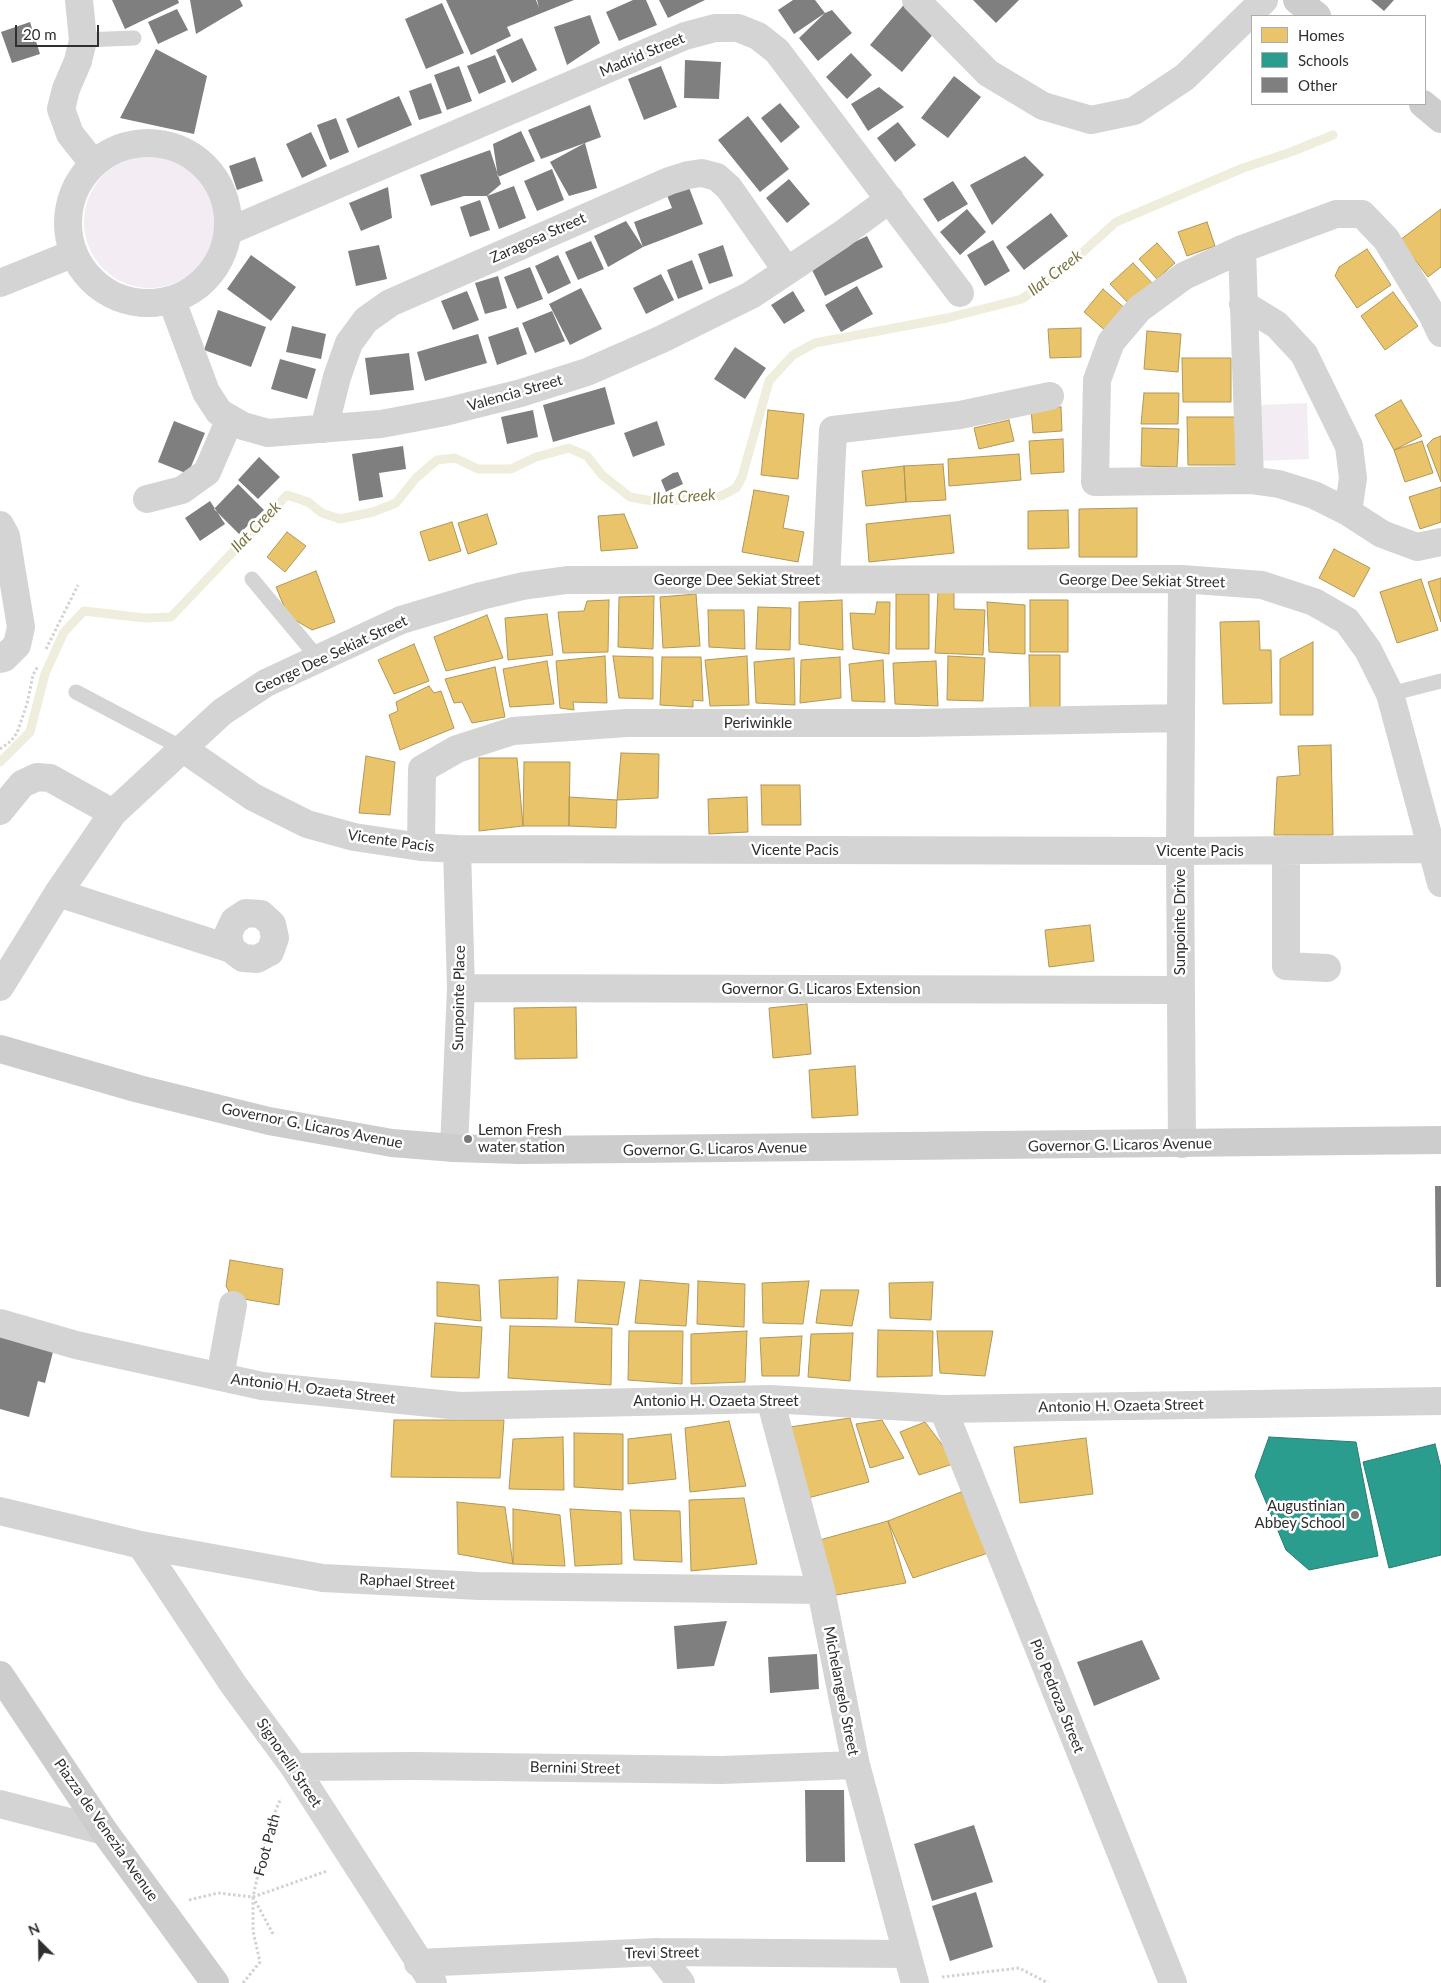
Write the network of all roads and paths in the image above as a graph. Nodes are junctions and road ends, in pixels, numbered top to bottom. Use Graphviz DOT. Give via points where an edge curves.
graph roads {
  1 [pos="79,0"];
  2 [pos="916,0"];
  3 [pos="1264,0"];
  4 [pos="1297,0"];
  5 [pos="1316,15"];
  6 [pos="134,38"];
  7 [pos="83,40"];
  8 [pos="1424,105"];
  9 [pos="1441,119"];
  10 [pos="93,164"];
  11 [pos="890,199"];
  12 [pos="229,231"];
  13 [pos="1242,249"];
  14 [pos="72,254"];
  15 [pos="787,271"];
  16 [pos="0,283"];
  17 [pos="960,293"];
  18 [pos="172,301"];
  19 [pos="1242,304"];
  20 [pos="1441,333"];
  21 [pos="1050,396"];
  22 [pos="230,419"];
  23 [pos="324,429"];
  24 [pos="1250,480"];
  25 [pos="147,499"];
  26 [pos="1348,512"];
  27 [pos="0,525"];
  28 [pos="1441,542"];
  29 [pos="252,579"];
  30 [pos="826,580"];
  31 [pos="1182,580"];
  32 [pos="78,585"];
  33 [pos="45,651"];
  34 [pos="318,658"];
  35 [pos="0,659"];
  36 [pos="41,659"];
  37 [pos="1441,681"];
  38 [pos="76,692"];
  39 [pos="1390,694"];
  40 [pos="1180,718"];
  41 [pos="182,748"];
  42 [pos="0,749"];
  43 [pos="0,811"];
  44 [pos="113,813"];
  45 [pos="421,846"];
  46 [pos="458,849"];
  47 [pos="1432,849"];
  48 [pos="1286,850"];
  49 [pos="1180,851"];
  50 [pos="1441,883"];
  51 [pos="58,893"];
  52 [pos="231,949"];
  53 [pos="1327,968"];
  54 [pos="0,987"];
  55 [pos="460,988"];
  56 [pos="1181,990"];
  57 [pos="0,1049"];
  58 [pos="1441,1140"];
  59 [pos="1182,1144"];
  60 [pos="454,1148"];
  61 [pos="233,1305"];
  62 [pos="0,1323"];
  63 [pos="220,1377"];
  64 [pos="770,1399"];
  65 [pos="1441,1401"];
  66 [pos="943,1410"];
  67 [pos="0,1511"];
  68 [pos="141,1545"];
  69 [pos="821,1590"];
  70 [pos="0,1675"];
  71 [pos="856,1765"];
  72 [pos="294,1767"];
  73 [pos="0,1804"];
  74 [pos="104,1831"];
  75 [pos="352,1859"];
  76 [pos="253,1896"];
  77 [pos="159,1907"];
  78 [pos="273,1934"];
  79 [pos="657,1952"];
  80 [pos="906,1954"];
  81 [pos="425,1973"];
  82 [pos="914,1982"];
  83 [pos="215,1983"];
  84 [pos="243,1983"];
  85 [pos="681,1983"];
  86 [pos="1048,1983"];
  87 [pos="1173,1983"];
  1 -- 7 [label="street"];
  2 -- 3 [label="street" via="988,73 1043,106 1091,120 1134,111 1185,77"];
  4 -- 5 [label="street"];
  6 -- 7 [label="lane"];
  7 -- 10 [label="street" via="61,109 70,134"];
  8 -- 9 [label="street"];
  10 -- 12 [label="street" via="117,148 144,142 172,145 197,158 216,178 227,204"];
  10 -- 14 [label="street" via="78,182 69,205 67,230"];
  11 -- 12 [label="street, Madrid Street" via="777,51 758,36 738,28 715,28 685,36"];
  11 -- 15 [label="street, Valencia Street"];
  11 -- 17 [label="street, Madrid Street"];
  12 -- 18 [label="street" via="223,254 211,274 193,290"];
  13 -- 19 [label="street"];
  13 -- 20 [label="street" via="1336,214 1362,214 1386,239"];
  13 -- 24 [label="street" via="1184,276 1139,309 1111,342 1097,380 1095,482"];
  14 -- 16 [label="street"];
  14 -- 18 [label="street" via="89,279 113,296 142,304"];
  15 -- 23 [label="street, Valencia Street" via="742,300 587,372 445,412 381,424"];
  15 -- 23 [label="street, Zaragosa Street" via="729,188 717,177 702,173 678,178 390,303 366,320 349,343"];
  18 -- 22 [label="street, Valencia Street" via="206,392 219,412"];
  19 -- 24 [label="street"];
  19 -- 26 [label="street" via="1277,325 1304,354 1349,446 1353,478"];
  21 -- 30 [label="street" via="960,415 833,430"];
  22 -- 23 [label="street, Valencia Street" via="268,433"];
  22 -- 25 [label="street" via="207,472 182,490"];
  24 -- 26 [label="street" via="1279,484 1314,495"];
  26 -- 28 [label="street" via="1382,534 1417,547"];
  27 -- 35 [label="street" via="6,536 21,627 17,645"];
  29 -- 34 [label="lane"];
  30 -- 31 [label="street, George Dee Sekiat Street"];
  30 -- 34 [label="street, George Dee Sekiat Street" via="567,580 532,585 481,596 401,620"];
  31 -- 39 [label="street, George Dee Sekiat Street" via="1262,585 1314,602 1347,621 1368,650"];
  31 -- 40 [label="street, Sunpointe Drive"];
  32 -- 33 [label="path"];
  34 -- 41 [label="street, George Dee Sekiat Street" via="266,683 222,712"];
  36 -- 42 [label="path" via="33,675 17,733"];
  37 -- 39 [label="lane"];
  38 -- 41 [label="lane"];
  39 -- 47 [label="street, George Dee Sekiat Street"];
  40 -- 45 [label="street, Periwinkle" via="913,723 627,723 513,731 457,749 422,769"];
  40 -- 49 [label="street, Sunpointe Drive"];
  41 -- 44 [label="street, George Dee Sekiat Street"];
  41 -- 45 [label="street, Vicente Pacis" via="253,797 307,824 354,837"];
  43 -- 44 [label="street" via="22,784 36,777 50,778"];
  44 -- 51 [label="street, George Dee Sekiat Street"];
  45 -- 46 [label="street, Vicente Pacis"];
  46 -- 49 [label="street, Vicente Pacis"];
  46 -- 55 [label="street, Sunpointe Place"];
  47 -- 48 [label="street, Vicente Pacis"];
  47 -- 50 [label="street, George Dee Sekiat Street"];
  48 -- 49 [label="street, Vicente Pacis"];
  48 -- 53 [label="street" via="1286,966"];
  49 -- 56 [label="street, Sunpointe Drive"];
  51 -- 52 [label="street"];
  51 -- 54 [label="street, George Dee Sekiat Street"];
  55 -- 56 [label="street, Governor G. Licaros Extension"];
  55 -- 60 [label="street, Sunpointe Place"];
  56 -- 59 [label="street, Sunpointe Drive"];
  57 -- 60 [label="street, Governor G. Licaros Avenue" via="139,1089 269,1121 392,1143"];
  58 -- 59 [label="street, Governor G. Licaros Avenue"];
  59 -- 60 [label="street, Governor G. Licaros Avenue"];
  61 -- 63 [label="street"];
  62 -- 63 [label="street, Antonio H. Ozaeta Street" via="76,1345"];
  63 -- 64 [label="street, Antonio H. Ozaeta Street" via="262,1386 460,1406"];
  64 -- 66 [label="street, Antonio H. Ozaeta Street"];
  64 -- 69 [label="street, Michelangelo Street"];
  65 -- 66 [label="street, Antonio H. Ozaeta Street"];
  66 -- 87 [label="street, Pio Pedroza Street"];
  67 -- 68 [label="street, Raphael Street"];
  68 -- 69 [label="street, Raphael Street" via="323,1578 479,1586"];
  68 -- 72 [label="street, Signorelli Street" via="233,1684"];
  69 -- 71 [label="street, Michelangelo Street"];
  70 -- 74 [label="street, Piazza de Venezia Avenue"];
  71 -- 72 [label="street, Bernini Street" via="722,1770"];
  71 -- 80 [label="street, Michelangelo Street"];
  72 -- 75 [label="street, Signorelli Street"];
  72 -- 76 [label="path, Foot Path" via="268,1829"];
  73 -- 74 [label="street"];
  74 -- 77 [label="street, Piazza de Venezia Avenue"];
  75 -- 76 [label="path, Foot Path"];
  75 -- 81 [label="street, Signorelli Street"];
  76 -- 77 [label="path, Foot Path" via="218,1893"];
  76 -- 78 [label="path, Foot Path"];
  76 -- 84 [label="path, Foot Path" via="253,1931 260,1962"];
  77 -- 83 [label="street, Piazza de Venezia Avenue"];
  79 -- 80 [label="street, Trevi Street"];
  79 -- 81 [label="street, Trevi Street"];
  79 -- 85 [label="street"];
  80 -- 82 [label="street, Michelangelo Street"];
  82 -- 86 [label="path" via="1019,1968"];
}
